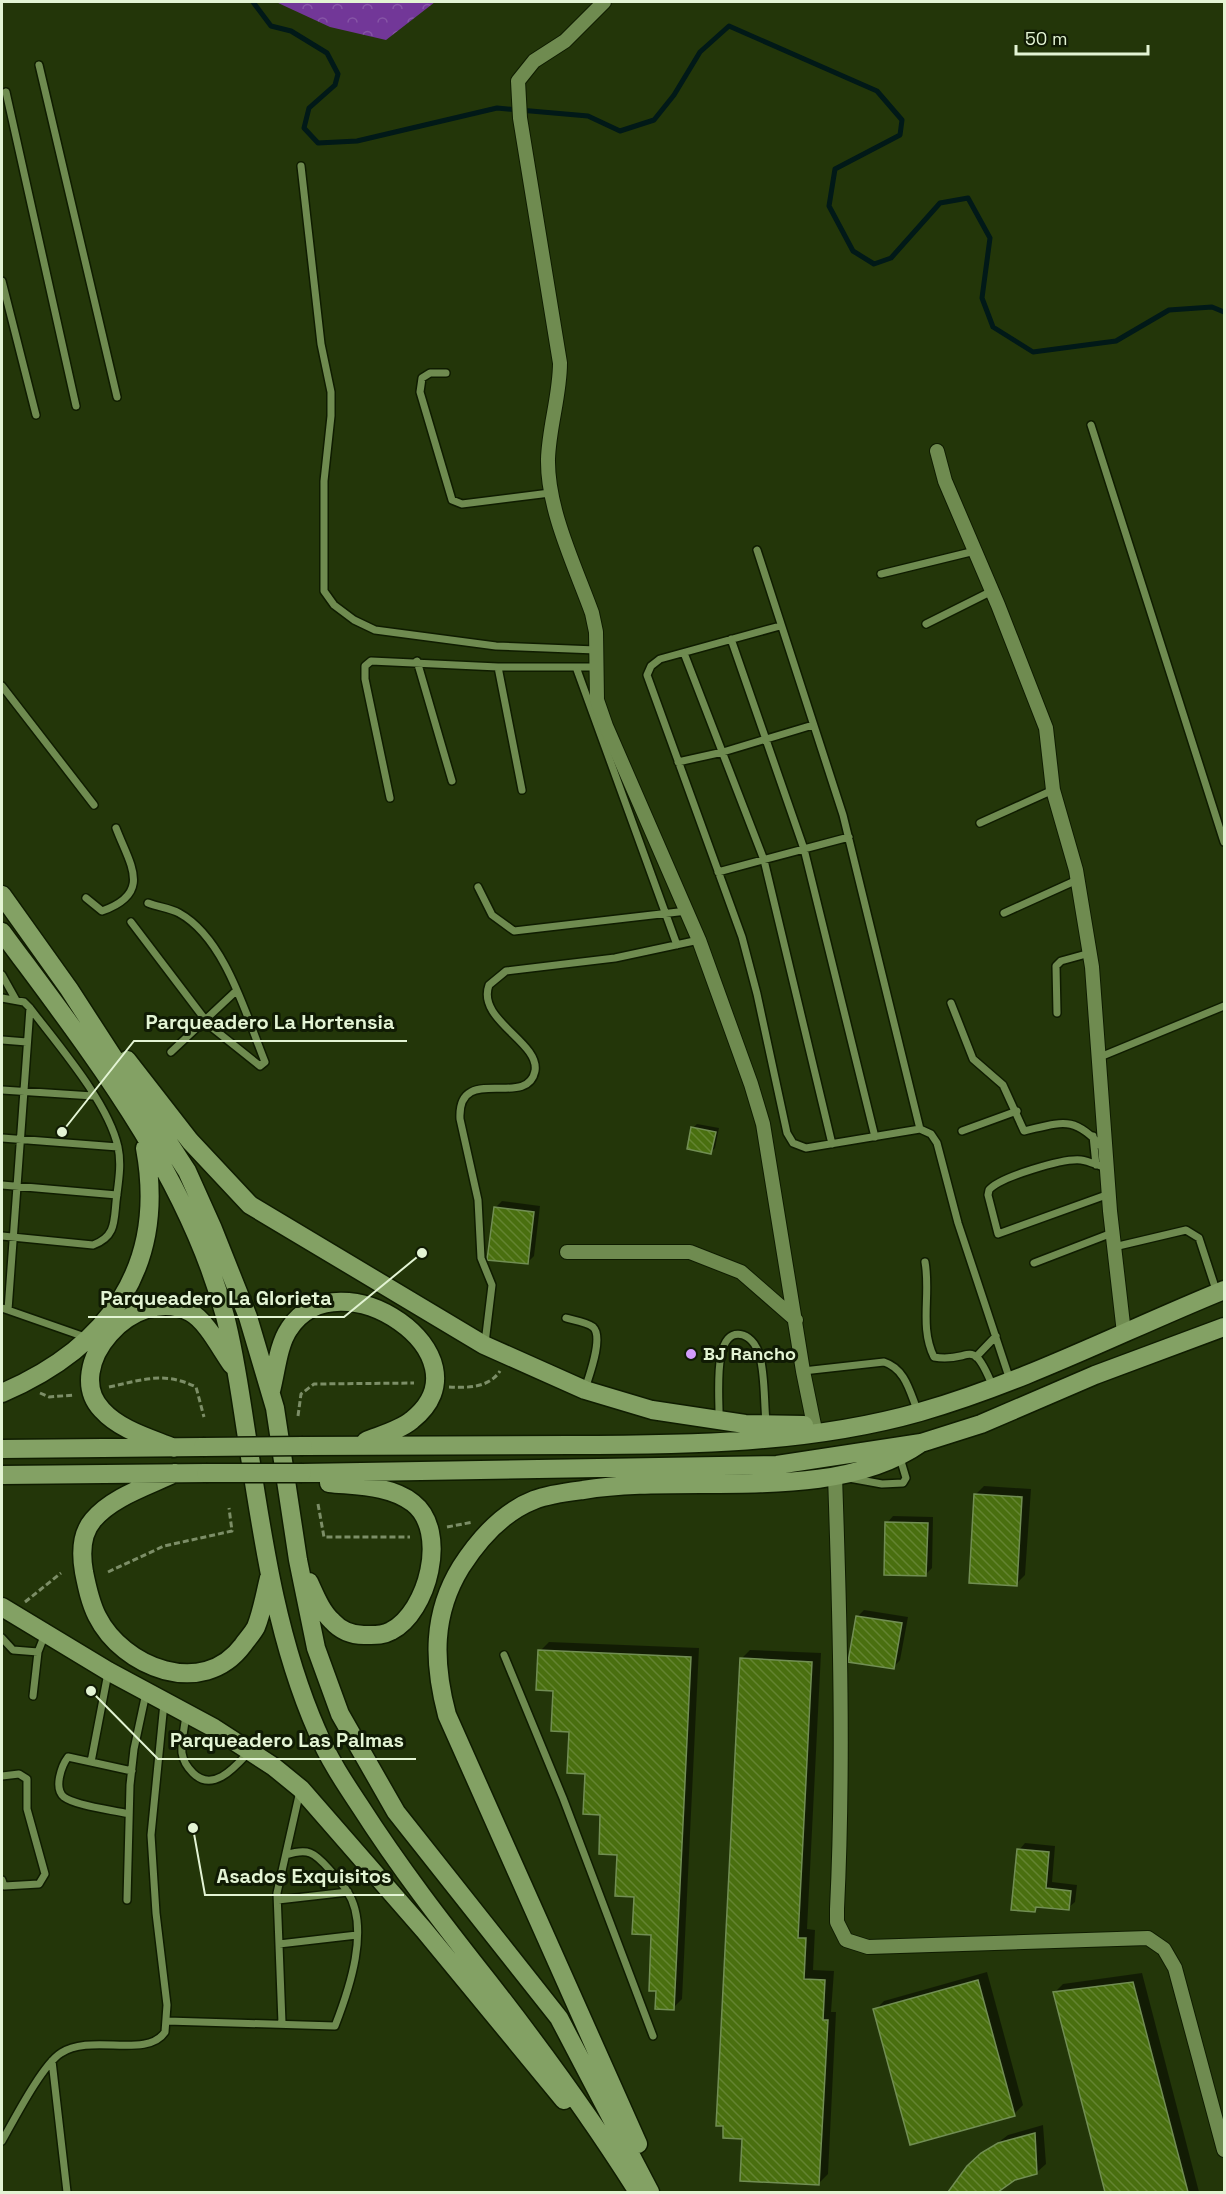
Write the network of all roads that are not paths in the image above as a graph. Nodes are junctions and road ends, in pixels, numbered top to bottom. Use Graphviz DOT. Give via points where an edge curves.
graph roads {
  1 [pos="604,2"];
  2 [pos="39,65"];
  3 [pos="6,92"];
  4 [pos="301,166"];
  5 [pos="2,281"];
  6 [pos="446,373"];
  7 [pos="117,397"];
  8 [pos="76,406"];
  9 [pos="36,415"];
  10 [pos="1091,425"];
  11 [pos="937,451"];
  12 [pos="550,493"];
  13 [pos="757,550"];
  14 [pos="975,551"];
  15 [pos="881,574"];
  16 [pos="992,591"];
  17 [pos="926,624"];
  18 [pos="780,626"];
  19 [pos="731,639"];
  20 [pos="596,650"];
  21 [pos="684,653"];
  22 [pos="417,661"];
  23 [pos="498,667"];
  24 [pos="576,667"];
  25 [pos="596,667"];
  26 [pos="2,686"];
  27 [pos="813,725"];
  28 [pos="766,740"];
  29 [pos="723,753"];
  30 [pos="678,762"];
  31 [pos="452,781"];
  32 [pos="522,790"];
  33 [pos="1053,790"];
  34 [pos="390,798"];
  35 [pos="94,805"];
  36 [pos="980,823"];
  37 [pos="116,828"];
  38 [pos="849,837"];
  39 [pos="1224,842"];
  40 [pos="804,849"];
  41 [pos="764,860"];
  42 [pos="718,872"];
  43 [pos="1077,880"];
  44 [pos="478,887"];
  45 [pos="2,895"];
  46 [pos="86,898"];
  47 [pos="148,903"];
  48 [pos="687,911"];
  49 [pos="1004,914"];
  50 [pos="666,915"];
  51 [pos="131,922"];
  52 [pos="2,932"];
  53 [pos="699,940"];
  54 [pos="677,945"];
  55 [pos="1090,953"];
  56 [pos="2,975"];
  57 [pos="69,989"];
  58 [pos="236,991"];
  59 [pos="2,998"];
  60 [pos="16,1000"];
  61 [pos="951,1003"];
  62 [pos="1224,1006"];
  63 [pos="30,1008"];
  64 [pos="1057,1013"];
  65 [pos="206,1021"];
  66 [pos="2,1040"];
  67 [pos="27,1042"];
  68 [pos="171,1052"];
  69 [pos="1100,1057"];
  70 [pos="2,1090"];
  71 [pos="24,1092"];
  72 [pos="93,1096"];
  73 [pos="1017,1111"];
  74 [pos="920,1129"];
  75 [pos="962,1131"];
  76 [pos="141,1132"];
  77 [pos="1093,1136"];
  78 [pos="875,1137"];
  79 [pos="2,1138"];
  80 [pos="20,1140"];
  81 [pos="832,1144"];
  82 [pos="118,1147"];
  83 [pos="1107,1153"];
  84 [pos="1102,1167"];
  85 [pos="2,1185"];
  86 [pos="17,1186"];
  87 [pos="1109,1194"];
  88 [pos="117,1195"];
  89 [pos="2,1236"];
  90 [pos="13,1238"];
  91 [pos="1113,1240"];
  92 [pos="567,1252"];
  93 [pos="924,1262"];
  94 [pos="1034,1263"];
  95 [pos="1220,1292"];
  96 [pos="5,1309"];
  97 [pos="566,1318"];
  98 [pos="796,1320"];
  99 [pos="1224,1327"];
  100 [pos="1124,1333"];
  101 [pos="996,1336"];
  102 [pos="87,1338"];
  103 [pos="484,1345"];
  104 [pos="976,1357"];
  105 [pos="803,1371"];
  106 [pos="237,1372"];
  107 [pos="1002,1383"];
  108 [pos="585,1390"];
  109 [pos="270,1392"];
  110 [pos="2,1393"];
  111 [pos="918,1412"];
  112 [pos="719,1421"];
  113 [pos="766,1425"];
  114 [pos="814,1425"];
  115 [pos="835,1430"];
  116 [pos="921,1443"];
  117 [pos="355,1446"];
  118 [pos="174,1448"];
  119 [pos="2,1449"];
  120 [pos="900,1458"];
  121 [pos="175,1473"];
  122 [pos="302,1473"];
  123 [pos="2,1475"];
  124 [pos="835,1476"];
  125 [pos="298,1560"];
  126 [pos="270,1574"];
  127 [pos="7,1610"];
  128 [pos="45,1634"];
  129 [pos="2,1638"];
  130 [pos="38,1652"];
  131 [pos="504,1655"];
  132 [pos="108,1671"];
  133 [pos="146,1691"];
  134 [pos="33,1696"];
  135 [pos="165,1701"];
  136 [pos="186,1712"];
  137 [pos="250,1751"];
  138 [pos="91,1762"];
  139 [pos="132,1771"];
  140 [pos="2,1776"];
  141 [pos="301,1789"];
  142 [pos="129,1814"];
  143 [pos="286,1855"];
  144 [pos="2,1880"];
  145 [pos="348,1892"];
  146 [pos="127,1900"];
  147 [pos="278,1900"];
  148 [pos="357,1935"];
  149 [pos="279,1944"];
  150 [pos="167,2021"];
  151 [pos="282,2023"];
  152 [pos="653,2036"];
  153 [pos="52,2061"];
  154 [pos="2,2141"];
  155 [pos="1224,2150"];
  156 [pos="635,2189"];
  157 [pos="67,2193"];
  158 [pos="650,2193"];
  159 [pos="659,2193"];
  1 -- 12 [label="street" via="565,41 534,61 518,81 520,118 560,363 560,390 548,458"];
  2 -- 7 [label="lane"];
  3 -- 8 [label="lane"];
  4 -- 20 [label="lane" via="321,344 331,392 324,482 324,591 334,605 375,630 496,646"];
  5 -- 9 [label="lane"];
  6 -- 12 [label="lane" via="430,373 422,378 420,392 452,500 462,504"];
  10 -- 39 [label="lane"];
  11 -- 14 [label="street" via="945,481"];
  12 -- 20 [label="street" via="592,613"];
  13 -- 18 [label="lane"];
  14 -- 15 [label="lane"];
  14 -- 16 [label="street"];
  16 -- 17 [label="lane"];
  16 -- 33 [label="street" via="1046,728"];
  18 -- 19 [label="lane"];
  18 -- 27 [label="lane"];
  19 -- 21 [label="lane"];
  19 -- 28 [label="lane"];
  20 -- 25 [label="street"];
  21 -- 29 [label="lane"];
  21 -- 30 [label="lane" via="660,659 647,675"];
  22 -- 23 [label="lane"];
  22 -- 31 [label="lane"];
  22 -- 34 [label="lane" via="371,661 365,666"];
  23 -- 24 [label="lane"];
  23 -- 32 [label="lane"];
  24 -- 25 [label="lane"];
  24 -- 50 [label="lane"];
  25 -- 48 [label="street" via="597,700 606,726"];
  26 -- 35 [label="lane"];
  27 -- 28 [label="lane"];
  27 -- 38 [label="lane"];
  28 -- 29 [label="lane"];
  28 -- 40 [label="lane"];
  29 -- 30 [label="lane"];
  29 -- 41 [label="lane"];
  30 -- 42 [label="lane"];
  33 -- 36 [label="lane"];
  33 -- 43 [label="street"];
  37 -- 46 [label="lane" via="135,879 133,890 117,904 102,910"];
  38 -- 40 [label="lane"];
  38 -- 74 [label="lane"];
  40 -- 41 [label="lane"];
  40 -- 78 [label="lane"];
  41 -- 42 [label="lane"];
  41 -- 81 [label="lane"];
  42 -- 81 [label="lane" via="754,982 787,1134 793,1143 806,1148"];
  43 -- 49 [label="lane"];
  43 -- 55 [label="street"];
  44 -- 50 [label="lane" via="492,915 514,931"];
  45 -- 57 [label="main road"];
  47 -- 58 [label="lane" via="189,920 224,962"];
  48 -- 50 [label="lane"];
  48 -- 53 [label="street"];
  50 -- 54 [label="lane"];
  51 -- 65 [label="lane"];
  52 -- 76 [label="main road" via="103,1067"];
  53 -- 54 [label="lane"];
  53 -- 98 [label="street" via="730,1018 763,1124"];
  54 -- 103 [label="lane" via="615,958 506,971 489,985 487,997 493,1010 532,1057 535,1068 524,1086 517,1089 483,1087 470,1093 460,1112 478,1200 481,1258 492,1285"];
  55 -- 64 [label="lane" via="1056,966"];
  55 -- 69 [label="street"];
  56 -- 60 [label="lane"];
  57 -- 103 [label="main road" via="190,1141 250,1205"];
  57 -- 109 [label="main road" via="187,1171 248,1317"];
  58 -- 65 [label="lane"];
  58 -- 65 [label="lane" via="263,1065"];
  59 -- 60 [label="lane"];
  60 -- 63 [label="lane"];
  61 -- 73 [label="lane" via="973,1059 1003,1084"];
  62 -- 69 [label="lane"];
  63 -- 67 [label="lane"];
  63 -- 72 [label="lane"];
  65 -- 68 [label="lane"];
  66 -- 67 [label="lane"];
  67 -- 71 [label="lane"];
  69 -- 83 [label="street"];
  70 -- 71 [label="lane"];
  71 -- 72 [label="lane"];
  71 -- 80 [label="lane"];
  72 -- 82 [label="lane" via="109,1121"];
  73 -- 75 [label="lane"];
  73 -- 77 [label="lane" via="1024,1131 1065,1122 1076,1124"];
  74 -- 78 [label="lane"];
  74 -- 101 [label="lane" via="931,1134 937,1143 958,1223"];
  76 -- 102 [label="main road" via="151,1185 145,1248 125,1296"];
  76 -- 106 [label="main road" via="181,1204 208,1269 225,1315"];
  77 -- 83 [label="lane"];
  77 -- 84 [label="lane"];
  78 -- 81 [label="lane"];
  79 -- 80 [label="lane"];
  80 -- 82 [label="lane"];
  80 -- 86 [label="lane"];
  82 -- 88 [label="lane"];
  83 -- 84 [label="street"];
  84 -- 87 [label="street"];
  84 -- 87 [label="lane" via="1072,1160 993,1185 988,1195 998,1234"];
  85 -- 86 [label="lane"];
  86 -- 88 [label="lane"];
  86 -- 90 [label="lane"];
  87 -- 91 [label="street"];
  88 -- 90 [label="lane" via="114,1231 104,1241 93,1245"];
  89 -- 90 [label="lane"];
  90 -- 96 [label="lane"];
  91 -- 94 [label="lane"];
  91 -- 95 [label="lane" via="1186,1230 1195,1233"];
  91 -- 100 [label="street"];
  92 -- 98 [label="street" via="690,1252 741,1272"];
  93 -- 104 [label="lane" via="928,1282 924,1323 934,1357 943,1359 968,1353"];
  95 -- 100 [label="main road"];
  96 -- 102 [label="lane"];
  97 -- 108 [label="lane" via="596,1331 598,1340"];
  98 -- 105 [label="street"];
  99 -- 116 [label="main road" via="981,1424"];
  100 -- 107 [label="main road"];
  101 -- 104 [label="lane"];
  101 -- 107 [label="lane"];
  102 -- 110 [label="main road" via="48,1369"];
  103 -- 108 [label="main road"];
  104 -- 107 [label="lane"];
  105 -- 111 [label="lane" via="884,1362 894,1365 903,1375"];
  105 -- 114 [label="street"];
  106 -- 118 [label="main road" via="192,1313 176,1306 140,1311 122,1320 108,1334 93,1365 90,1379 94,1397 101,1409 127,1428"];
  106 -- 126 [label="main road"];
  107 -- 111 [label="main road"];
  108 -- 112 [label="main road" via="652,1410"];
  109 -- 117 [label="main road" via="289,1329 303,1314 318,1304 338,1300 384,1312 426,1347 433,1358 436,1379 428,1403 412,1421"];
  109 -- 125 [label="main road"];
  111 -- 115 [label="main road"];
  112 -- 113 [label="main road"];
  112 -- 113 [label="lane" via="720,1352 726,1339 744,1335 754,1343 760,1356"];
  113 -- 114 [label="main road"];
  114 -- 115 [label="main road"];
  115 -- 117 [label="main road" via="782,1438 647,1445"];
  116 -- 120 [label="main road"];
  116 -- 122 [label="main road" via="777,1465"];
  117 -- 118 [label="main road, bridge"];
  118 -- 119 [label="main road"];
  120 -- 124 [label="main road"];
  120 -- 124 [label="lane" via="906,1478 899,1484 882,1485"];
  121 -- 122 [label="main road, bridge"];
  121 -- 123 [label="main road"];
  121 -- 126 [label="main road" via="105,1508 91,1522 82,1542 88,1593 97,1618 117,1640 134,1656 159,1670 181,1675 221,1665 236,1654 256,1628"];
  122 -- 125 [label="main road" via="323,1482 392,1492 415,1504 425,1517 432,1561 419,1601 393,1630 380,1635 354,1635 341,1630 330,1619"];
  124 -- 155 [label="street" via="841,1714 837,1922 846,1940 868,1947 1148,1938 1164,1949 1175,1968"];
  124 -- 159 [label="main road" via="746,1485 668,1482 599,1487 534,1499 482,1537 441,1607 437,1667 444,1707"];
  125 -- 158 [label="main road" via="316,1648 340,1714 365,1760 396,1812 559,2018"];
  126 -- 156 [label="main road" via="304,1696 336,1769 398,1865 556,2070"];
  127 -- 128 [label="main road"];
  128 -- 130 [label="lane"];
  128 -- 132 [label="main road"];
  129 -- 130 [label="lane" via="13,1650"];
  130 -- 134 [label="lane"];
  131 -- 152 [label="lane"];
  132 -- 133 [label="main road"];
  132 -- 138 [label="lane"];
  133 -- 135 [label="main road"];
  133 -- 139 [label="lane"];
  135 -- 136 [label="main road"];
  135 -- 150 [label="lane" via="151,1835"];
  136 -- 137 [label="main road"];
  136 -- 137 [label="lane" via="182,1754 195,1775 204,1780 217,1779 229,1773"];
  137 -- 141 [label="main road"];
  138 -- 139 [label="lane"];
  138 -- 142 [label="lane" via="68,1756 60,1771 60,1792 77,1802"];
  139 -- 142 [label="lane"];
  140 -- 144 [label="lane" via="19,1774 27,1779 27,1809 45,1874 39,1884 4,1886"];
  141 -- 143 [label="lane"];
  141 -- 156 [label="main road" via="424,1930"];
  142 -- 146 [label="lane"];
  143 -- 145 [label="lane" via="303,1850 312,1853"];
  143 -- 147 [label="lane"];
  145 -- 147 [label="lane"];
  145 -- 148 [label="lane"];
  147 -- 149 [label="lane"];
  148 -- 149 [label="lane"];
  148 -- 151 [label="lane" via="352,1975 335,2026"];
  149 -- 151 [label="lane"];
  150 -- 151 [label="lane"];
  150 -- 153 [label="lane" via="165,2032 155,2043 77,2045"];
  153 -- 154 [label="lane"];
  153 -- 157 [label="lane"];
}
